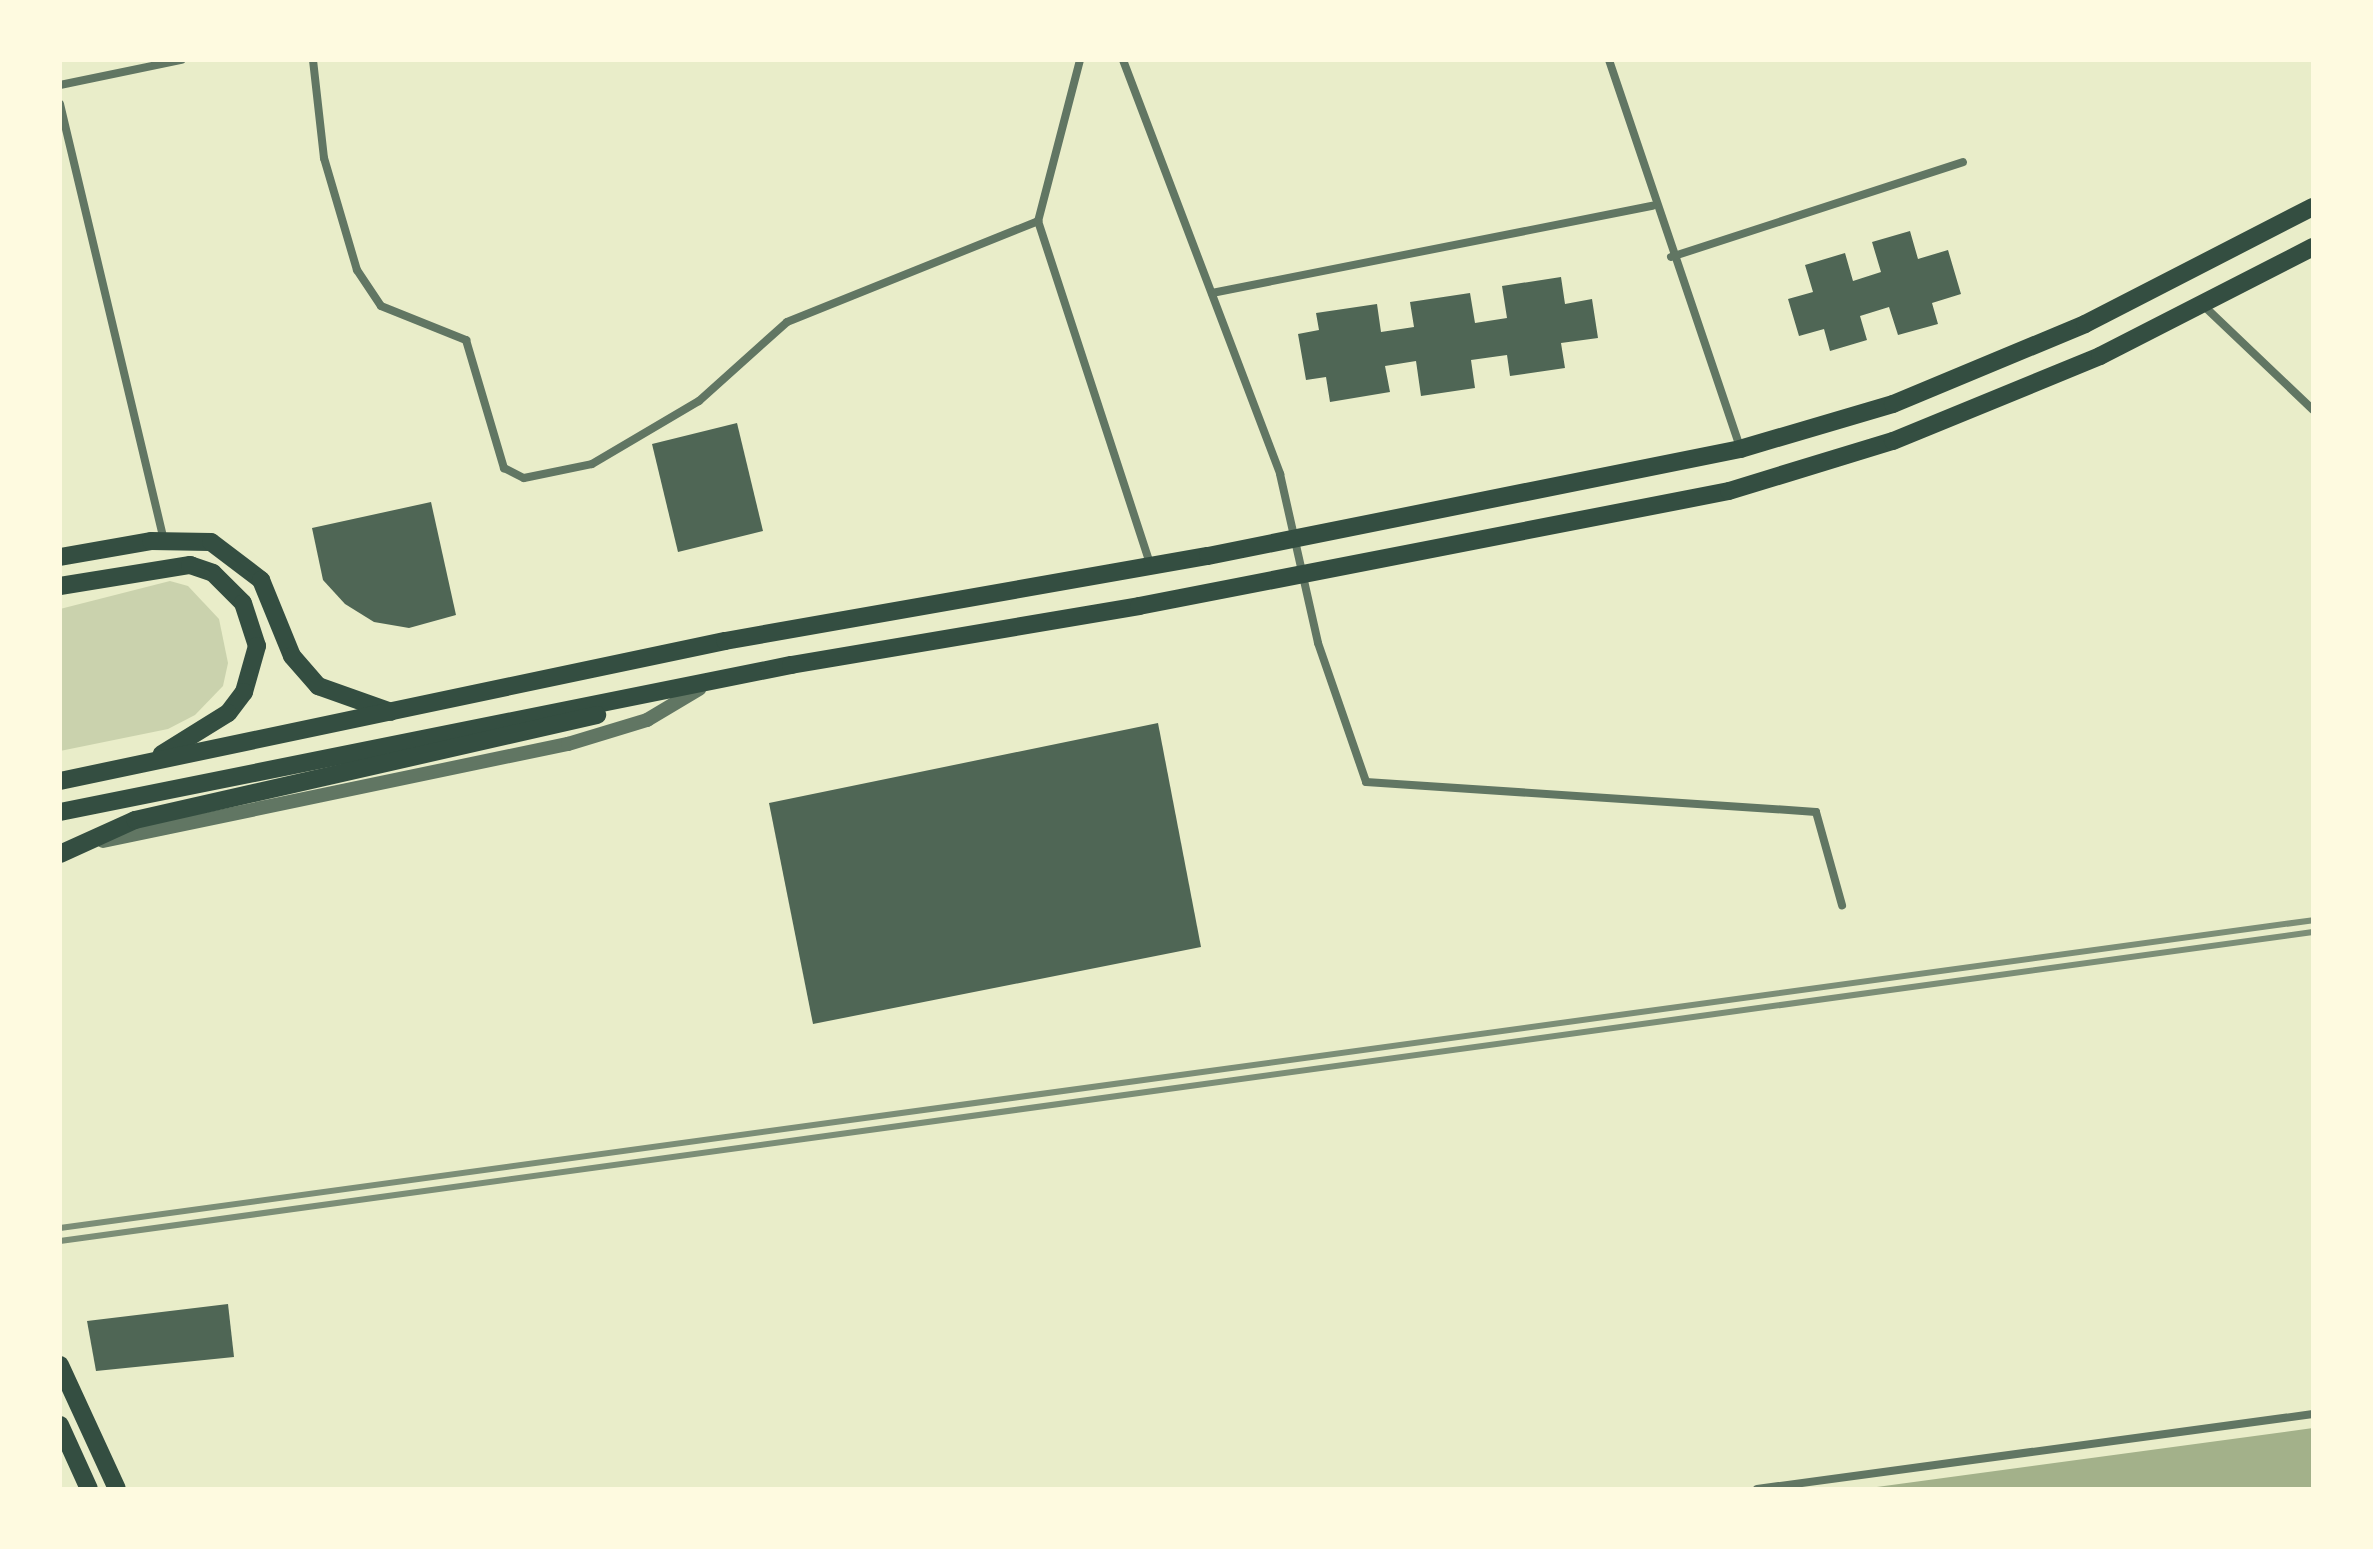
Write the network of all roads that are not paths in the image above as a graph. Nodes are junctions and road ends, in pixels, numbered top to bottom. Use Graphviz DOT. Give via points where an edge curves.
graph roads {
  1 [pos="181,60"];
  2 [pos="313,60"];
  3 [pos="1080,60"];
  4 [pos="1123,60"];
  5 [pos="1609,60"];
  6 [pos="60,85"];
  7 [pos="60,104"];
  8 [pos="1963,162"];
  9 [pos="1653,206"];
  10 [pos="2313,207"];
  11 [pos="1038,221"];
  12 [pos="2313,247"];
  13 [pos="1671,257"];
  14 [pos="1212,293"];
  15 [pos="2205,307"];
  16 [pos="2313,410"];
  17 [pos="1740,449"];
  18 [pos="1299,537"];
  19 [pos="164,540"];
  20 [pos="60,557"];
  21 [pos="1151,567"];
  22 [pos="1307,572"];
  23 [pos="60,586"];
  24 [pos="791,665"];
  25 [pos="699,689"];
  26 [pos="397,713"];
  27 [pos="144,763"];
  28 [pos="60,781"];
  29 [pos="60,812"];
  30 [pos="60,853"];
  31 [pos="1842,905"];
  32 [pos="60,1365"];
  33 [pos="2313,1414"];
  34 [pos="60,1425"];
  35 [pos="89,1489"];
  36 [pos="117,1489"];
  37 [pos="1757,1489"];
  1 -- 6 [label="street"];
  2 -- 11 [label="street" via="324,158 357,270 381,306 466,340 504,468 524,478 606,456 699,401 787,322"];
  3 -- 11 [label="street"];
  4 -- 14 [label="street"];
  5 -- 9 [label="street"];
  7 -- 19 [label="street"];
  8 -- 13 [label="street"];
  9 -- 13 [label="street"];
  9 -- 14 [label="street"];
  10 -- 17 [label="main road" via="2085,324 1879,409"];
  11 -- 21 [label="street"];
  12 -- 15 [label="main road"];
  13 -- 17 [label="street"];
  14 -- 18 [label="street"];
  15 -- 16 [label="street"];
  15 -- 22 [label="main road" via="1907,436 1798,473"];
  17 -- 18 [label="main road"];
  18 -- 21 [label="main road"];
  18 -- 22 [label="street"];
  19 -- 20 [label="main road"];
  19 -- 26 [label="main road" via="211,542 233,554 261,580 300,669 344,699"];
  21 -- 26 [label="main road" via="725,641"];
  22 -- 24 [label="main road"];
  22 -- 31 [label="street" via="1318,643 1366,782 1816,812"];
  23 -- 27 [label="main road" via="190,565 213,573 243,603 257,646 244,692 228,713"];
  24 -- 25 [label="main road"];
  24 -- 29 [label="main road"];
  25 -- 30 [label="main road" via="135,820"];
  25 -- 30 [label="street" via="647,720 568,744"];
  26 -- 27 [label="main road"];
  27 -- 28 [label="main road"];
  32 -- 36 [label="main road"];
  33 -- 37 [label="street"];
  34 -- 35 [label="main road"];
}
